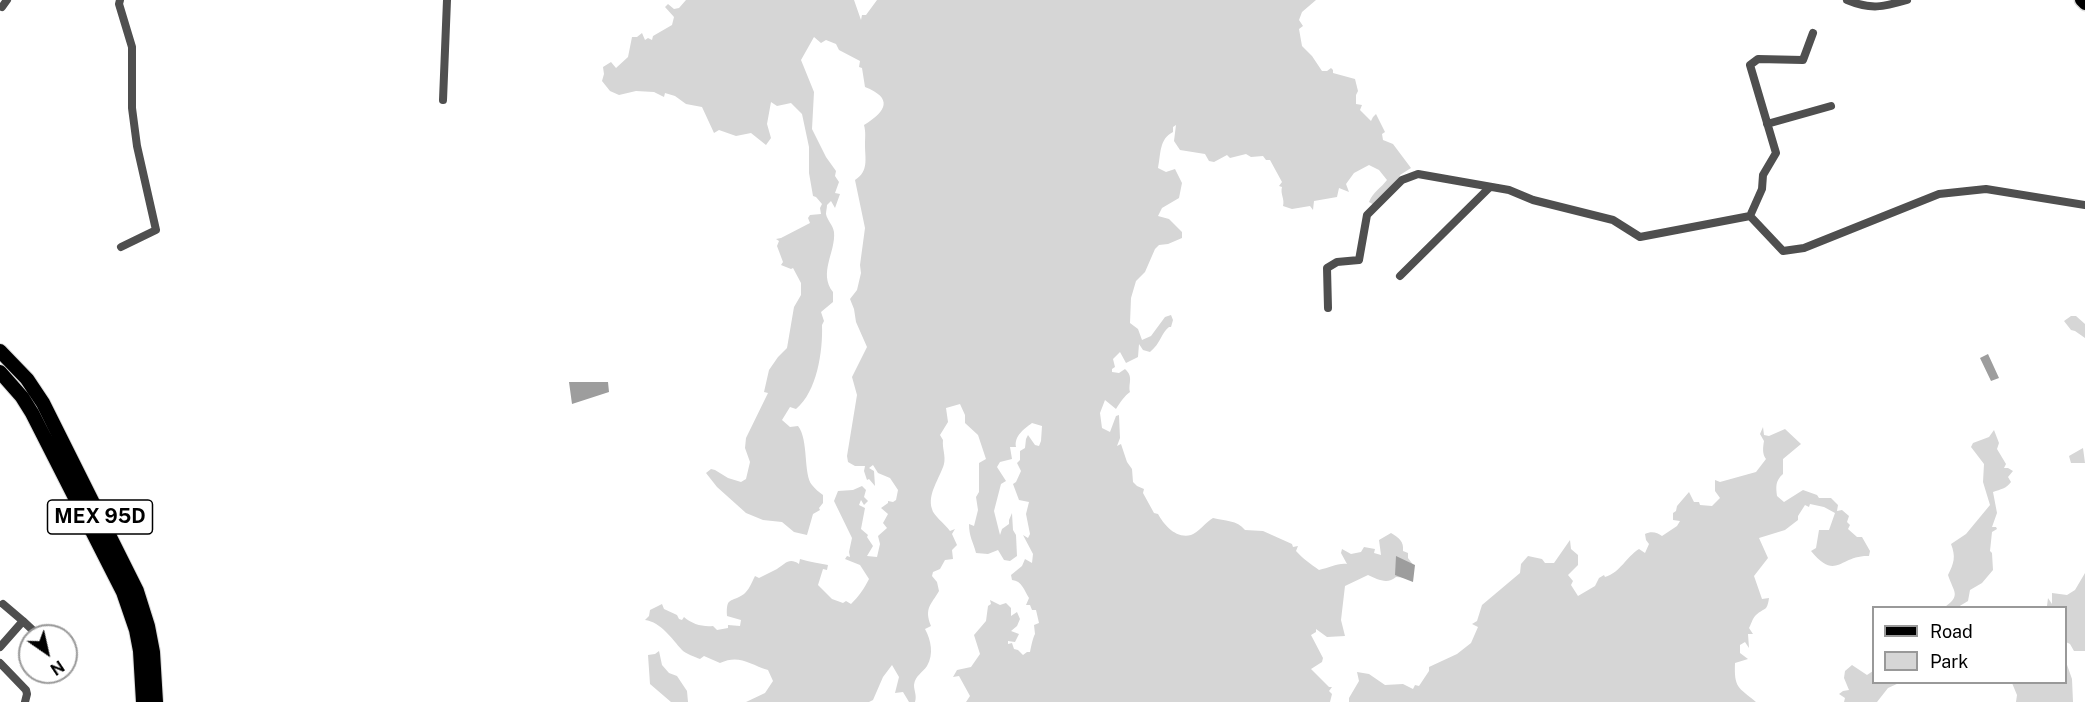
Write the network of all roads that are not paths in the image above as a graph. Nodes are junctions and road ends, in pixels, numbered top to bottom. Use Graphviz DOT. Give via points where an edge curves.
graph roads {
  1 [pos="120,0"];
  2 [pos="447,0"];
  3 [pos="1847,0"];
  4 [pos="1907,0"];
  5 [pos="2081,0"];
  6 [pos="2085,4"];
  7 [pos="1813,33"];
  8 [pos="443,100"];
  9 [pos="1831,106"];
  10 [pos="1767,124"];
  11 [pos="1490,187"];
  12 [pos="2085,205"];
  13 [pos="1750,216"];
  14 [pos="121,247"];
  15 [pos="1400,276"];
  16 [pos="1328,308"];
  17 [pos="0,351"];
  18 [pos="0,372"];
  19 [pos="3,604"];
  20 [pos="22,621"];
  21 [pos="25,624"];
  22 [pos="0,647"];
  23 [pos="0,663"];
  24 [pos="25,702"];
  25 [pos="143,702"];
  26 [pos="156,702"];
  1 -- 14 [label="street" via="132,46 132,108 137,146 156,230"];
  2 -- 8 [label="street"];
  3 -- 4 [label="street" via="1881,8"];
  5 -- 6 [label="main road"];
  7 -- 10 [label="street" via="1803,60 1758,59 1750,65"];
  9 -- 10 [label="street"];
  10 -- 13 [label="street" via="1776,153 1763,175 1762,189"];
  11 -- 13 [label="street" via="1613,220 1640,237"];
  11 -- 15 [label="street"];
  11 -- 16 [label="street" via="1418,174 1402,180 1367,216 1359,260 1337,262 1327,268"];
  12 -- 13 [label="street" via="1986,189 1939,194 1804,248 1783,251"];
  17 -- 26 [label="highway, MEX 95D" via="44,403 137,591 153,652"];
  18 -- 25 [label="highway, MEX 95D" via="32,412 123,592 140,651"];
  19 -- 20 [label="street"];
  20 -- 21 [label="street"];
  20 -- 22 [label="street"];
  23 -- 24 [label="street" via="26,690"];
}
